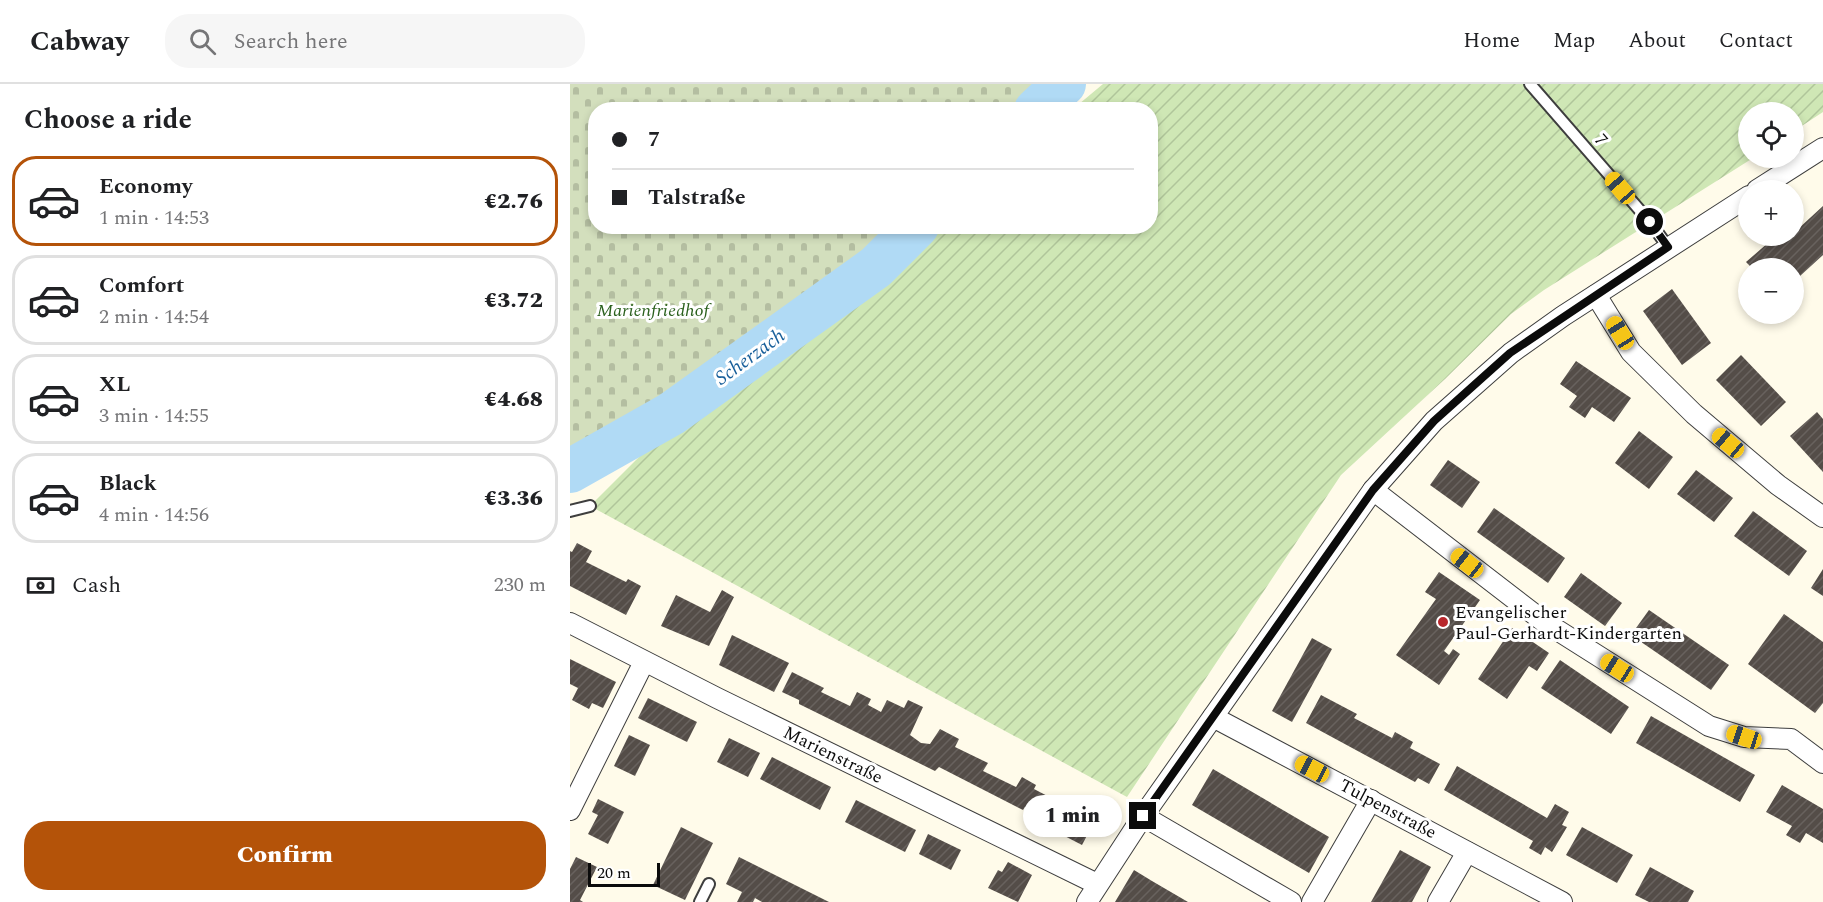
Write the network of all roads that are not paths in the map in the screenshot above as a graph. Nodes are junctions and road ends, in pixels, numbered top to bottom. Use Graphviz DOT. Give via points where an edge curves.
graph roads {
  1 [pos="1530,84"];
  2 [pos="1823,148"];
  3 [pos="1773,180"];
  4 [pos="1738,203"];
  5 [pos="1668,247"];
  6 [pos="1596,295"];
  7 [pos="1373,490"];
  8 [pos="590,506"];
  9 [pos="570,511"];
  10 [pos="1823,517"];
  11 [pos="570,623"];
  12 [pos="644,662"];
  13 [pos="1213,717"];
  14 [pos="1823,764"];
  15 [pos="1371,800"];
  16 [pos="570,810"];
  17 [pos="1143,816"];
  18 [pos="1467,852"];
  19 [pos="709,884"];
  20 [pos="1097,884"];
  21 [pos="700,902"];
  22 [pos="1087,902"];
  23 [pos="1291,902"];
  24 [pos="1312,902"];
  25 [pos="1438,902"];
  26 [pos="1562,902"];
  1 -- 5 [label="lane, 7"];
  2 -- 3 [label="street"];
  4 -- 5 [label="street"];
  5 -- 6 [label="street"];
  6 -- 7 [label="street" via="1510,353 1434,421"];
  6 -- 10 [label="street" via="1631,352 1694,414 1778,485"];
  7 -- 13 [label="street"];
  7 -- 14 [label="street" via="1543,621 1709,726 1744,737 1791,739"];
  8 -- 9 [label="lane"];
  11 -- 12 [label="street, Marienstraße"];
  12 -- 16 [label="street"];
  12 -- 20 [label="street, Marienstraße"];
  13 -- 15 [label="street, Tulpenstraße"];
  13 -- 17 [label="street"];
  15 -- 18 [label="street, Tulpenstraße"];
  15 -- 24 [label="street"];
  17 -- 20 [label="street"];
  17 -- 23 [label="street"];
  18 -- 25 [label="street"];
  18 -- 26 [label="street, Tulpenstraße"];
  19 -- 21 [label="lane"];
  20 -- 22 [label="street"];
}
